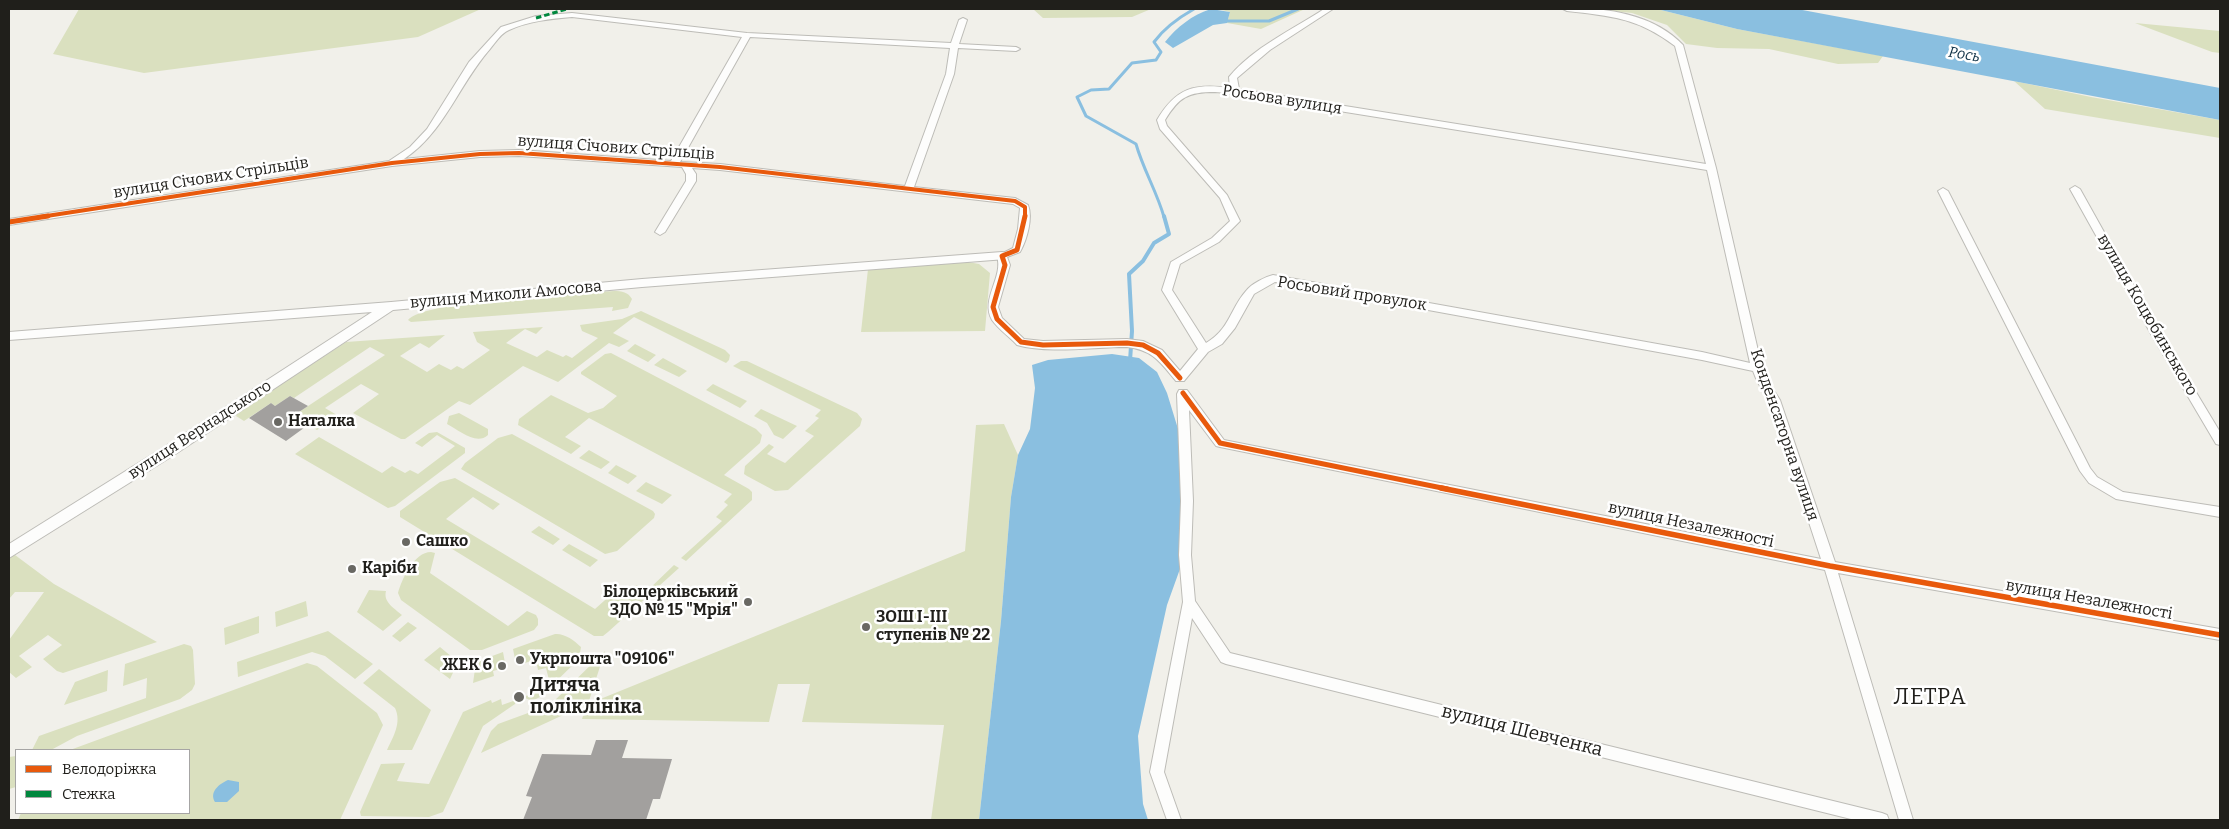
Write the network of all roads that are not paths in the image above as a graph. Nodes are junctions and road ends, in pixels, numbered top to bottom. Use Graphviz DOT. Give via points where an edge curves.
graph roads {
  1 [pos="567,9"];
  2 [pos="1329,9"];
  3 [pos="1567,9"];
  4 [pos="536,18"];
  5 [pos="963,20"];
  6 [pos="747,35"];
  7 [pos="954,47"];
  8 [pos="1016,49"];
  9 [pos="1235,92"];
  10 [pos="392,163"];
  11 [pos="674,164"];
  12 [pos="685,164"];
  13 [pos="1711,168"];
  14 [pos="909,188"];
  15 [pos="2075,189"];
  16 [pos="1943,191"];
  17 [pos="9,222"];
  18 [pos="660,232"];
  19 [pos="1002,256"];
  20 [pos="390,306"];
  21 [pos="9,336"];
  22 [pos="1204,349"];
  23 [pos="1757,368"];
  24 [pos="1180,378"];
  25 [pos="1183,393"];
  26 [pos="2220,441"];
  27 [pos="2220,512"];
  28 [pos="9,552"];
  29 [pos="1830,566"];
  30 [pos="1189,602"];
  31 [pos="2220,635"];
  32 [pos="1174,820"];
  33 [pos="1882,820"];
  34 [pos="1906,820"];
  1 -- 4 [label="street"];
  2 -- 9 [label="street" via="1261,50 1233,77"];
  3 -- 13 [label="street, Конденсаторна вулиця" via="1644,21 1679,45"];
  4 -- 6 [label="street" via="572,15"];
  4 -- 10 [label="street" via="504,29 496,37 472,64 430,131 413,149"];
  5 -- 7 [label="street"];
  6 -- 7 [label="street"];
  6 -- 11 [label="street"];
  7 -- 8 [label="street"];
  7 -- 14 [label="street" via="950,74"];
  9 -- 13 [label="street, Росьова вулиця"];
  9 -- 22 [label="street, Росьова вулиця" via="1190,90 1169,106 1161,120 1163,127 1224,197 1235,221 1214,243 1176,262 1167,290"];
  10 -- 11 [label="street, вулиця Січових Стрільців" via="519,153"];
  10 -- 17 [label="street, вулиця Січових Стрільців"];
  11 -- 12 [label="street, вулиця Січових Стрільців"];
  12 -- 14 [label="street, вулиця Січових Стрільців"];
  12 -- 18 [label="street, вулиця Січових Стрільців" via="691,181"];
  13 -- 23 [label="street, Конденсаторна вулиця"];
  14 -- 19 [label="street, вулиця Січових Стрільців" via="1015,201 1025,207 1018,250"];
  15 -- 26 [label="street, вулиця Коцюбинського"];
  16 -- 27 [label="street" via="2093,480 2120,496"];
  19 -- 20 [label="street, вулиця Миколи Амосова"];
  19 -- 24 [label="street" via="1004,265 993,307 997,319 1021,342 1139,345 1158,353"];
  20 -- 21 [label="street, вулиця Миколи Амосова"];
  20 -- 28 [label="street, вулиця Вернадського"];
  22 -- 23 [label="street, Росьовий провулок" via="1218,341 1231,326 1250,292 1274,278"];
  22 -- 24 [label="street, Росьовий провулок"];
  23 -- 29 [label="street, Конденсаторна вулиця" via="1774,400"];
  24 -- 25 [label="street"];
  25 -- 29 [label="street, вулиця Незалежності" via="1220,443"];
  25 -- 30 [label="street" via="1187,501 1185,555"];
  29 -- 31 [label="street, вулиця Незалежності"];
  29 -- 34 [label="street, Конденсаторна вулиця"];
  30 -- 32 [label="street" via="1157,772"];
  30 -- 33 [label="street, вулиця Шевченка" via="1226,658"];
}
